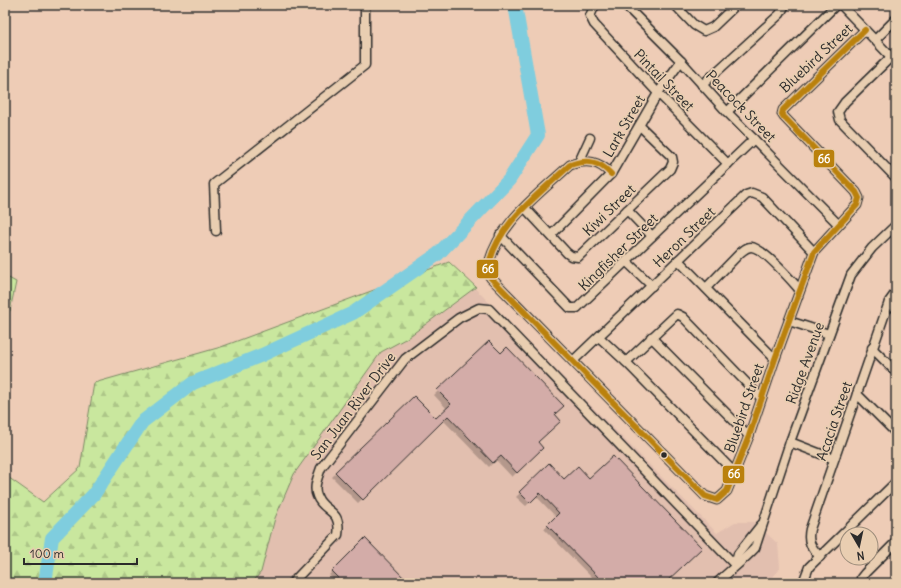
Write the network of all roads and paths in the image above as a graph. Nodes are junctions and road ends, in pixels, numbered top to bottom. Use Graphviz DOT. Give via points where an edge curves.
graph roads {
  1 [pos="365,5"];
  2 [pos="626,5"];
  3 [pos="675,5"];
  4 [pos="736,5"];
  5 [pos="785,5"];
  6 [pos="836,5"];
  7 [pos="841,5"];
  8 [pos="593,7"];
  9 [pos="896,19"];
  10 [pos="865,30"];
  11 [pos="875,40"];
  12 [pos="893,59"];
  13 [pos="681,61"];
  14 [pos="702,85"];
  15 [pos="658,93"];
  16 [pos="727,112"];
  17 [pos="640,126"];
  18 [pos="590,138"];
  19 [pos="754,139"];
  20 [pos="579,162"];
  21 [pos="728,164"];
  22 [pos="611,174"];
  23 [pos="896,178"];
  24 [pos="525,208"];
  25 [pos="627,210"];
  26 [pos="838,224"];
  27 [pos="896,224"];
  28 [pos="216,231"];
  29 [pos="500,235"];
  30 [pos="551,235"];
  31 [pos="652,236"];
  32 [pos="814,252"];
  33 [pos="678,260"];
  34 [pos="626,261"];
  35 [pos="652,286"];
  36 [pos="706,288"];
  37 [pos="799,289"];
  38 [pos="896,292"];
  39 [pos="889,302"];
  40 [pos="896,309"];
  41 [pos="789,321"];
  42 [pos="829,334"];
  43 [pos="599,337"];
  44 [pos="651,337"];
  45 [pos="872,348"];
  46 [pos="775,359"];
  47 [pos="573,361"];
  48 [pos="626,362"];
  49 [pos="896,372"];
  50 [pos="857,394"];
  51 [pos="761,398"];
  52 [pos="896,433"];
  53 [pos="749,436"];
  54 [pos="790,442"];
  55 [pos="834,459"];
  56 [pos="734,473"];
  57 [pos="896,482"];
  58 [pos="896,542"];
  59 [pos="820,557"];
  60 [pos="735,565"];
  61 [pos="292,583"];
  62 [pos="717,583"];
  63 [pos="805,583"];
  64 [pos="861,583"];
  1 -- 28 [label="street" via="365,65 214,184"];
  2 -- 13 [label="street, Peacock Street"];
  3 -- 4 [label="street" via="694,25 704,31 713,27"];
  5 -- 14 [label="street" via="780,14"];
  6 -- 16 [label="street"];
  7 -- 10 [label="street"];
  8 -- 15 [label="street, Pintail Street" via="590,16 594,24"];
  9 -- 11 [label="street"];
  10 -- 11 [label="street"];
  10 -- 26 [label="street, Bluebird Street" via="786,105 782,114 856,192 859,198 857,205"];
  11 -- 12 [label="street"];
  12 -- 23 [label="street" via="845,102 838,112 840,120"];
  13 -- 14 [label="street, Peacock Street"];
  13 -- 15 [label="street, Lark Street"];
  14 -- 16 [label="street, Peacock Street"];
  15 -- 17 [label="street, Lark Street"];
  15 -- 21 [label="street, Pintail Street"];
  16 -- 19 [label="street, Peacock Street"];
  17 -- 22 [label="street, Lark Street"];
  17 -- 25 [label="street, Kiwi Street" via="672,157 673,162 670,169"];
  18 -- 20 [label="street"];
  19 -- 21 [label="street, Kingfisher Street"];
  19 -- 26 [label="street, Peacock Street"];
  20 -- 22 [label="street" via="602,165"];
  20 -- 24 [label="street, Bluebird Street" via="570,165"];
  21 -- 31 [label="street, Kingfisher Street"];
  22 -- 30 [label="street, Lark Street"];
  24 -- 29 [label="street, Bluebird Street"];
  24 -- 30 [label="street, Kiwi Street"];
  25 -- 30 [label="street, Kiwi Street" via="578,258 571,256"];
  25 -- 31 [label="street"];
  26 -- 32 [label="street, Bluebird Street"];
  27 -- 42 [label="street, Ridge Avenue" via="872,248 851,275"];
  29 -- 34 [label="street, Kingfisher Street" via="570,308 581,305"];
  29 -- 47 [label="street, Bluebird Street" via="487,272"];
  31 -- 34 [label="street, Kingfisher Street"];
  32 -- 33 [label="street, Heron Street" via="762,197 752,193 746,195"];
  32 -- 37 [label="street, Bluebird Street"];
  33 -- 35 [label="street, Heron Street"];
  33 -- 36 [label="street"];
  34 -- 35 [label="street"];
  35 -- 43 [label="street, Heron Street"];
  36 -- 37 [label="street" via="740,253 751,247 761,251"];
  36 -- 46 [label="street"];
  37 -- 41 [label="street, Bluebird Street"];
  38 -- 39 [label="street, Acacia Street"];
  39 -- 40 [label="street"];
  39 -- 45 [label="street, Acacia Street"];
  41 -- 42 [label="street"];
  41 -- 46 [label="street, Bluebird Street"];
  42 -- 54 [label="street, Ridge Avenue"];
  43 -- 47 [label="street, Heron Street"];
  43 -- 48 [label="street"];
  44 -- 48 [label="street"];
  44 -- 51 [label="street" via="674,315 680,315"];
  44 -- 53 [label="street"];
  45 -- 49 [label="street"];
  45 -- 50 [label="street, Acacia Street"];
  46 -- 51 [label="street, Bluebird Street"];
  47 -- 56 [label="street, Bluebird Street" via="705,496 717,500 727,491"];
  48 -- 56 [label="street"];
  50 -- 52 [label="street"];
  50 -- 55 [label="street, Acacia Street"];
  51 -- 53 [label="street, Bluebird Street"];
  53 -- 56 [label="street, Bluebird Street"];
  54 -- 55 [label="street"];
  54 -- 60 [label="street, Ridge Avenue" via="755,548"];
  55 -- 59 [label="street, Acacia Street" via="808,538 810,545"];
  57 -- 59 [label="street"];
  58 -- 64 [label="street" via="865,573"];
  59 -- 63 [label="street" via="809,567"];
  60 -- 61 [label="street, San Juan River Drive" via="489,309 479,308 459,318 405,359 321,468 315,487 317,497 335,515 340,524 338,535"];
  60 -- 62 [label="street, Ridge Avenue"];
}
